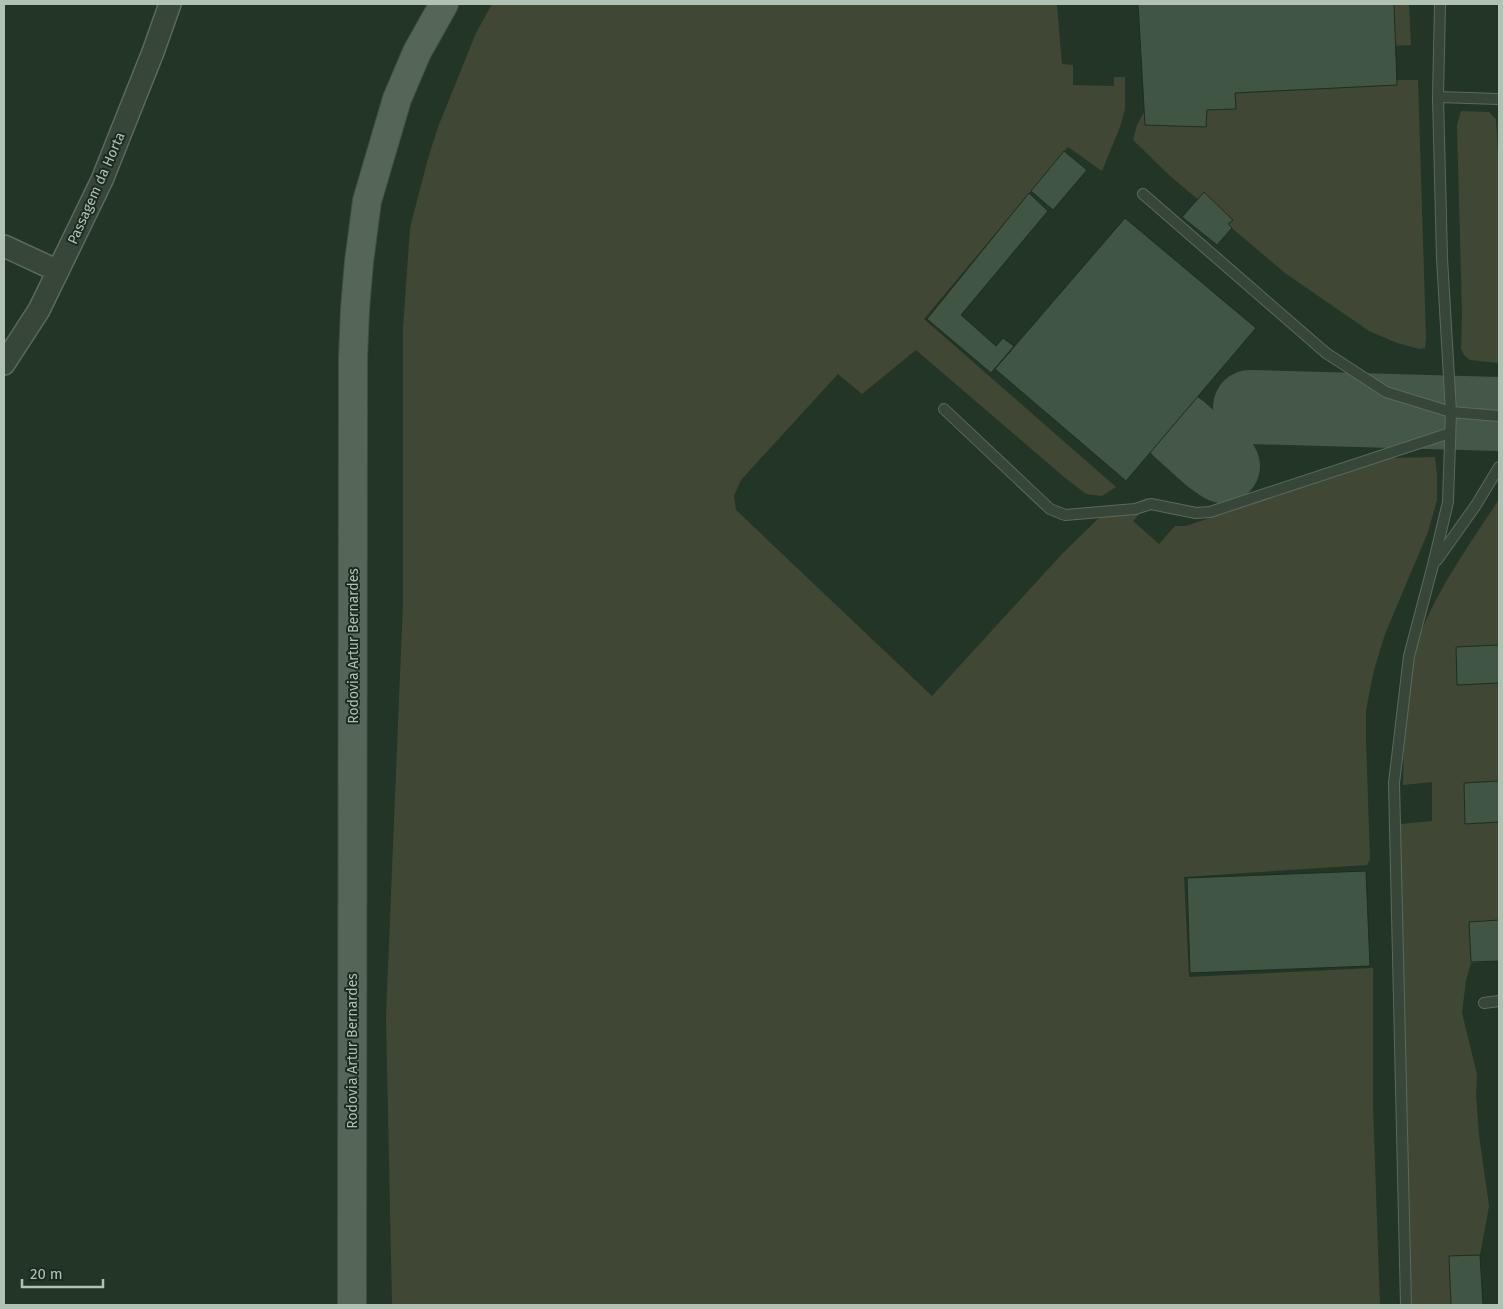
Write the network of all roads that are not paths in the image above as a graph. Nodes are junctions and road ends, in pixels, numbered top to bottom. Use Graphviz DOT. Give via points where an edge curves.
graph roads {
  1 [pos="170,4"];
  2 [pos="444,4"];
  3 [pos="1440,4"];
  4 [pos="1438,97"];
  5 [pos="1499,99"];
  6 [pos="1143,194"];
  7 [pos="4,246"];
  8 [pos="58,271"];
  9 [pos="4,364"];
  10 [pos="944,408"];
  11 [pos="1451,412"];
  12 [pos="1499,416"];
  13 [pos="1450,433"];
  14 [pos="1499,467"];
  15 [pos="1433,565"];
  16 [pos="1499,1001"];
  17 [pos="1484,1003"];
  18 [pos="352,1305"];
  19 [pos="1406,1305"];
  1 -- 8 [label="street, Passagem da Horta" via="102,180"];
  2 -- 18 [label="main road, Rodovia Artur Bernardes" via="417,52 397,99 379,158 367,201 355,309"];
  3 -- 4 [label="lane"];
  4 -- 5 [label="lane"];
  4 -- 11 [label="lane" via="1442,258"];
  6 -- 11 [label="lane" via="1326,353 1386,392"];
  7 -- 8 [label="street"];
  8 -- 9 [label="street, Passagem da Horta" via="39,310"];
  10 -- 13 [label="lane" via="1050,509 1065,515 1135,509 1151,504 1196,513 1210,512"];
  11 -- 12 [label="lane"];
  11 -- 13 [label="lane"];
  13 -- 15 [label="lane" via="1448,502"];
  14 -- 15 [label="lane"];
  15 -- 19 [label="lane" via="1409,656 1394,783"];
  16 -- 17 [label="lane"];
}
